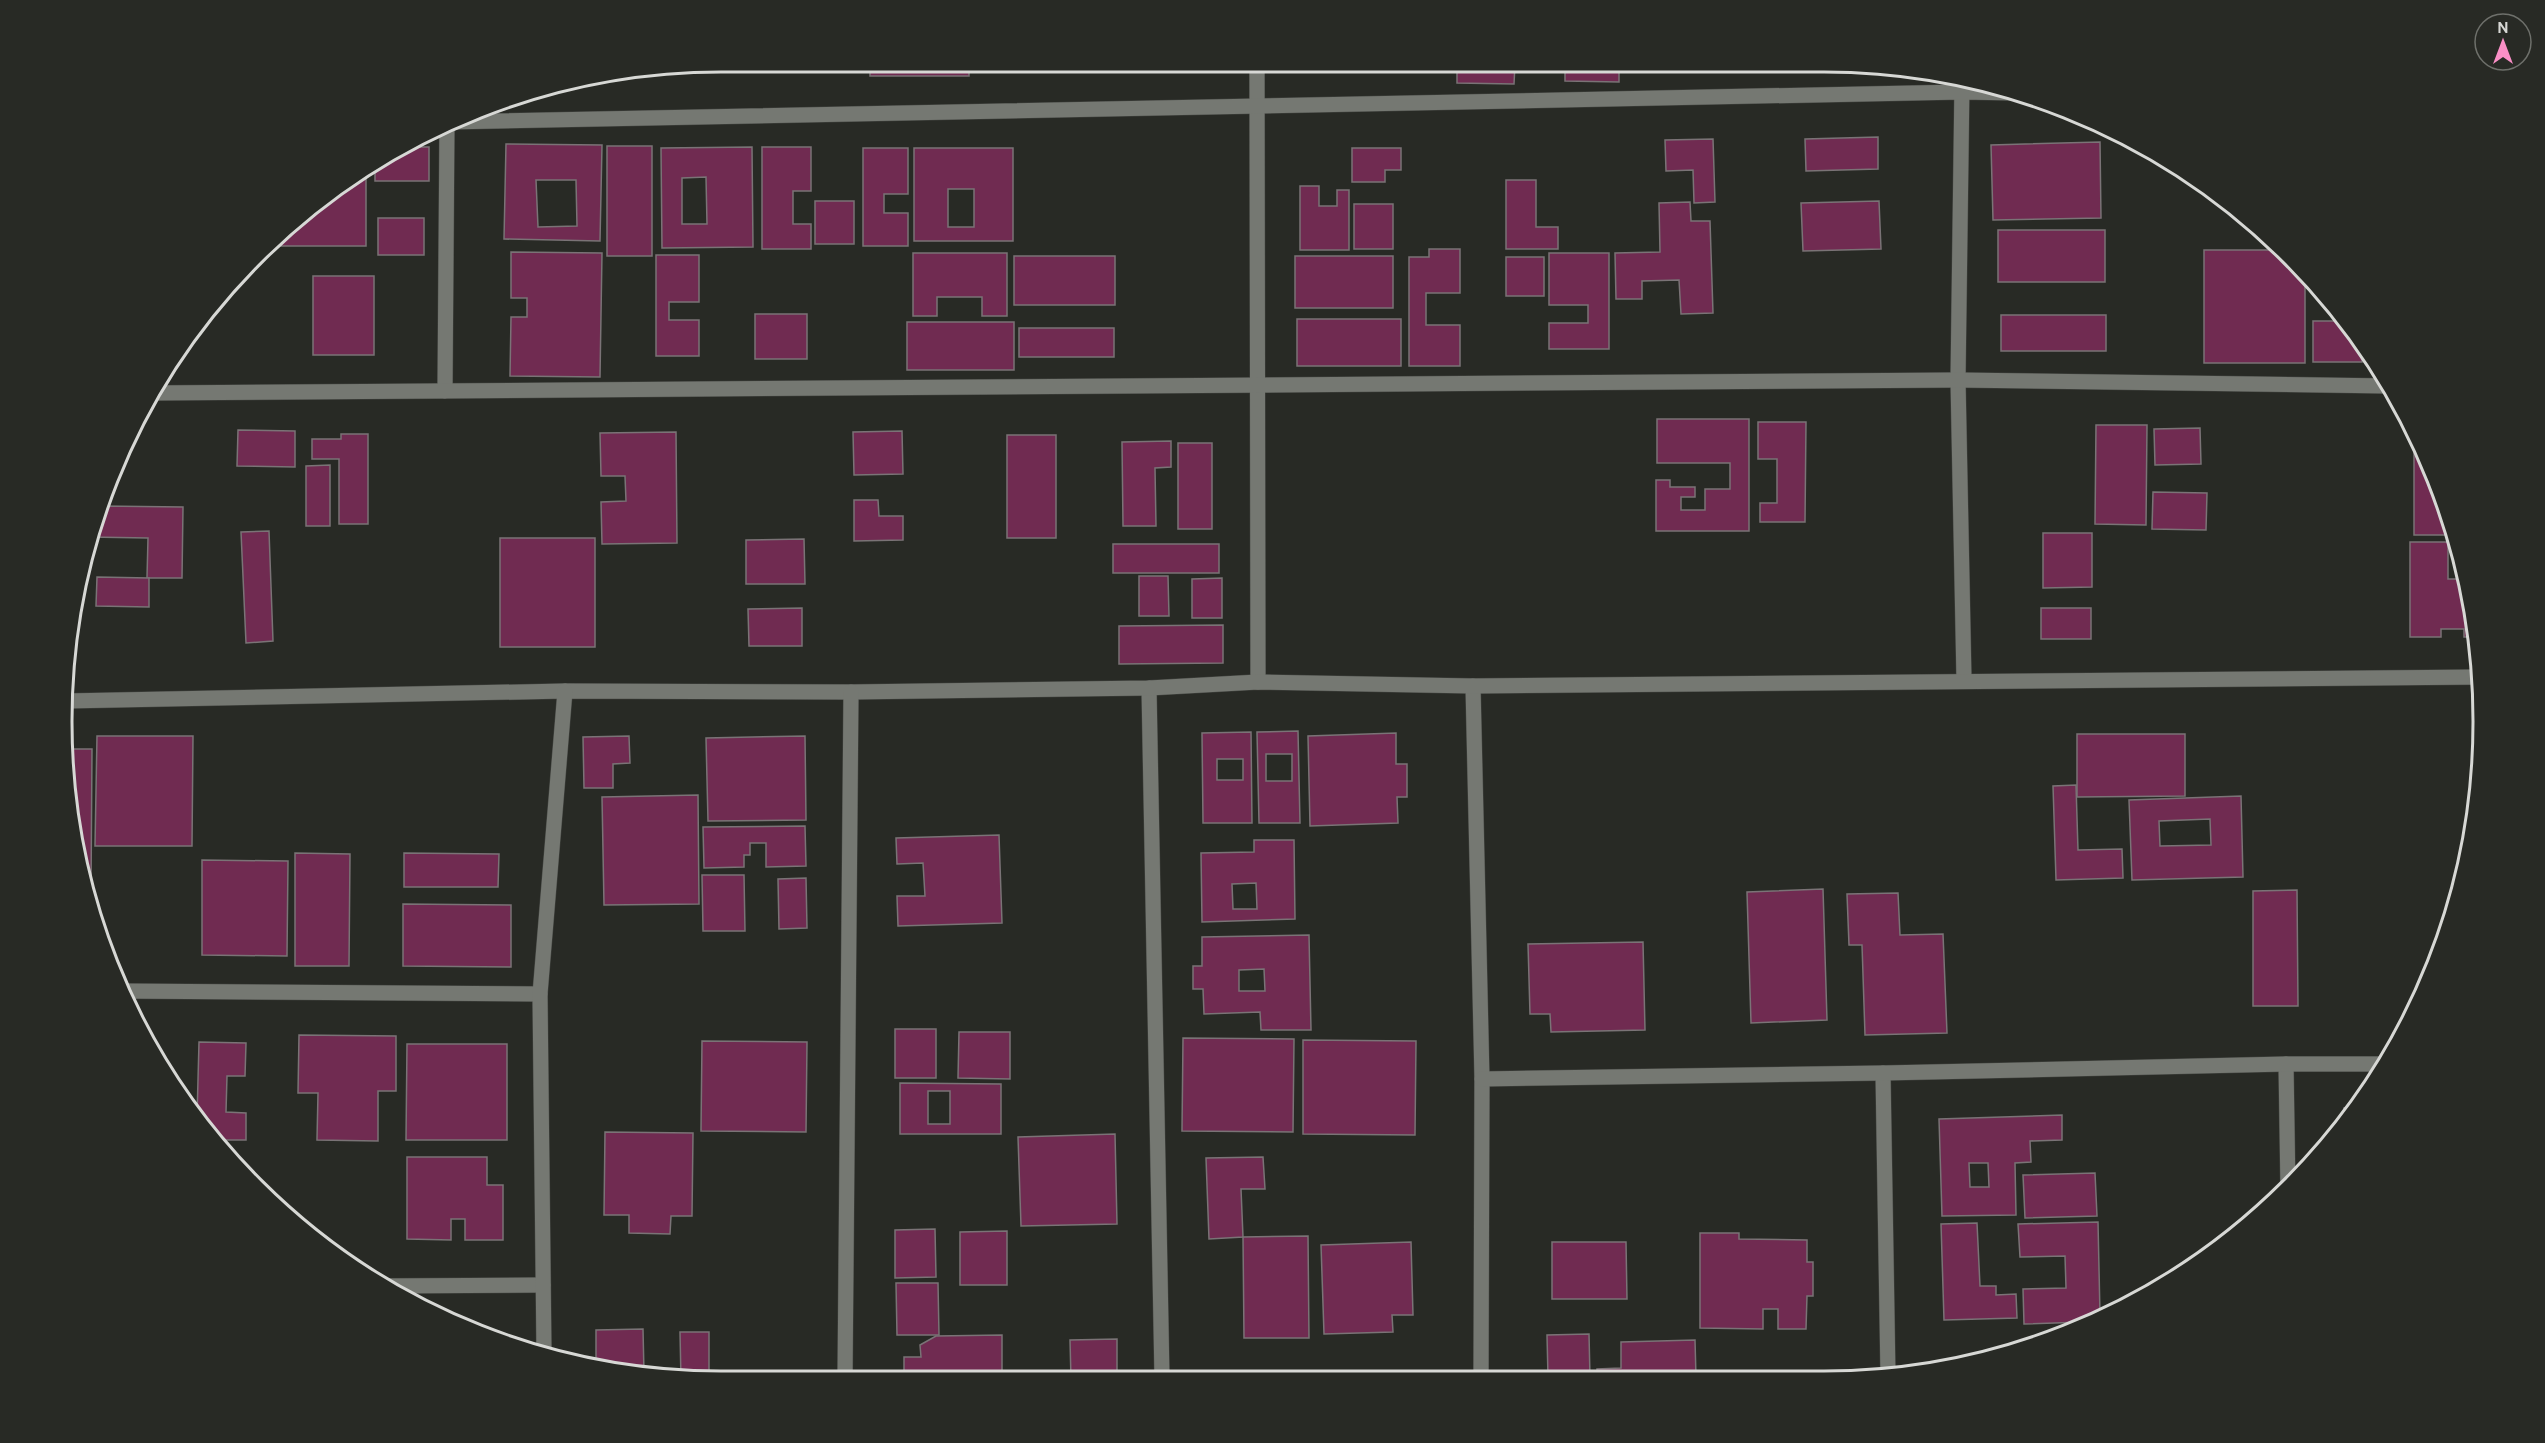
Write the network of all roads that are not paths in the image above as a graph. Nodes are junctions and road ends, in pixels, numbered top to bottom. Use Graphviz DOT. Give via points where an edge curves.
graph roads {
  1 [pos="1257,72"];
  2 [pos="1962,87"];
  3 [pos="1256,107"];
  4 [pos="472,122"];
  5 [pos="447,133"];
  6 [pos="1958,380"];
  7 [pos="1259,386"];
  8 [pos="2379,386"];
  9 [pos="446,391"];
  10 [pos="161,393"];
  11 [pos="2472,677"];
  12 [pos="1964,681"];
  13 [pos="1258,682"];
  14 [pos="1473,686"];
  15 [pos="1149,688"];
  16 [pos="565,691"];
  17 [pos="851,692"];
  18 [pos="72,701"];
  19 [pos="131,991"];
  20 [pos="540,994"];
  21 [pos="2286,1064"];
  22 [pos="2375,1064"];
  23 [pos="1883,1073"];
  24 [pos="1482,1079"];
  25 [pos="2288,1176"];
  26 [pos="543,1285"];
  27 [pos="400,1286"];
  28 [pos="544,1346"];
  29 [pos="1888,1367"];
  30 [pos="845,1371"];
  31 [pos="1162,1371"];
  32 [pos="1481,1371"];
  1 -- 3 [label="street"];
  2 -- 3 [label="street"];
  2 -- 6 [label="street"];
  3 -- 4 [label="street"];
  3 -- 7 [label="street"];
  5 -- 9 [label="street"];
  6 -- 7 [label="street"];
  6 -- 8 [label="street"];
  6 -- 12 [label="street"];
  7 -- 9 [label="street"];
  7 -- 13 [label="street"];
  9 -- 10 [label="street"];
  11 -- 12 [label="street"];
  12 -- 14 [label="street"];
  13 -- 14 [label="street"];
  13 -- 15 [label="street"];
  14 -- 24 [label="street"];
  15 -- 17 [label="street"];
  15 -- 31 [label="street"];
  16 -- 17 [label="street"];
  16 -- 18 [label="street"];
  16 -- 20 [label="street"];
  17 -- 30 [label="street"];
  19 -- 20 [label="street"];
  20 -- 26 [label="street"];
  21 -- 22 [label="street"];
  21 -- 23 [label="street"];
  21 -- 25 [label="street"];
  23 -- 24 [label="street"];
  23 -- 29 [label="street"];
  24 -- 32 [label="street"];
  26 -- 27 [label="street"];
  26 -- 28 [label="street"];
}
